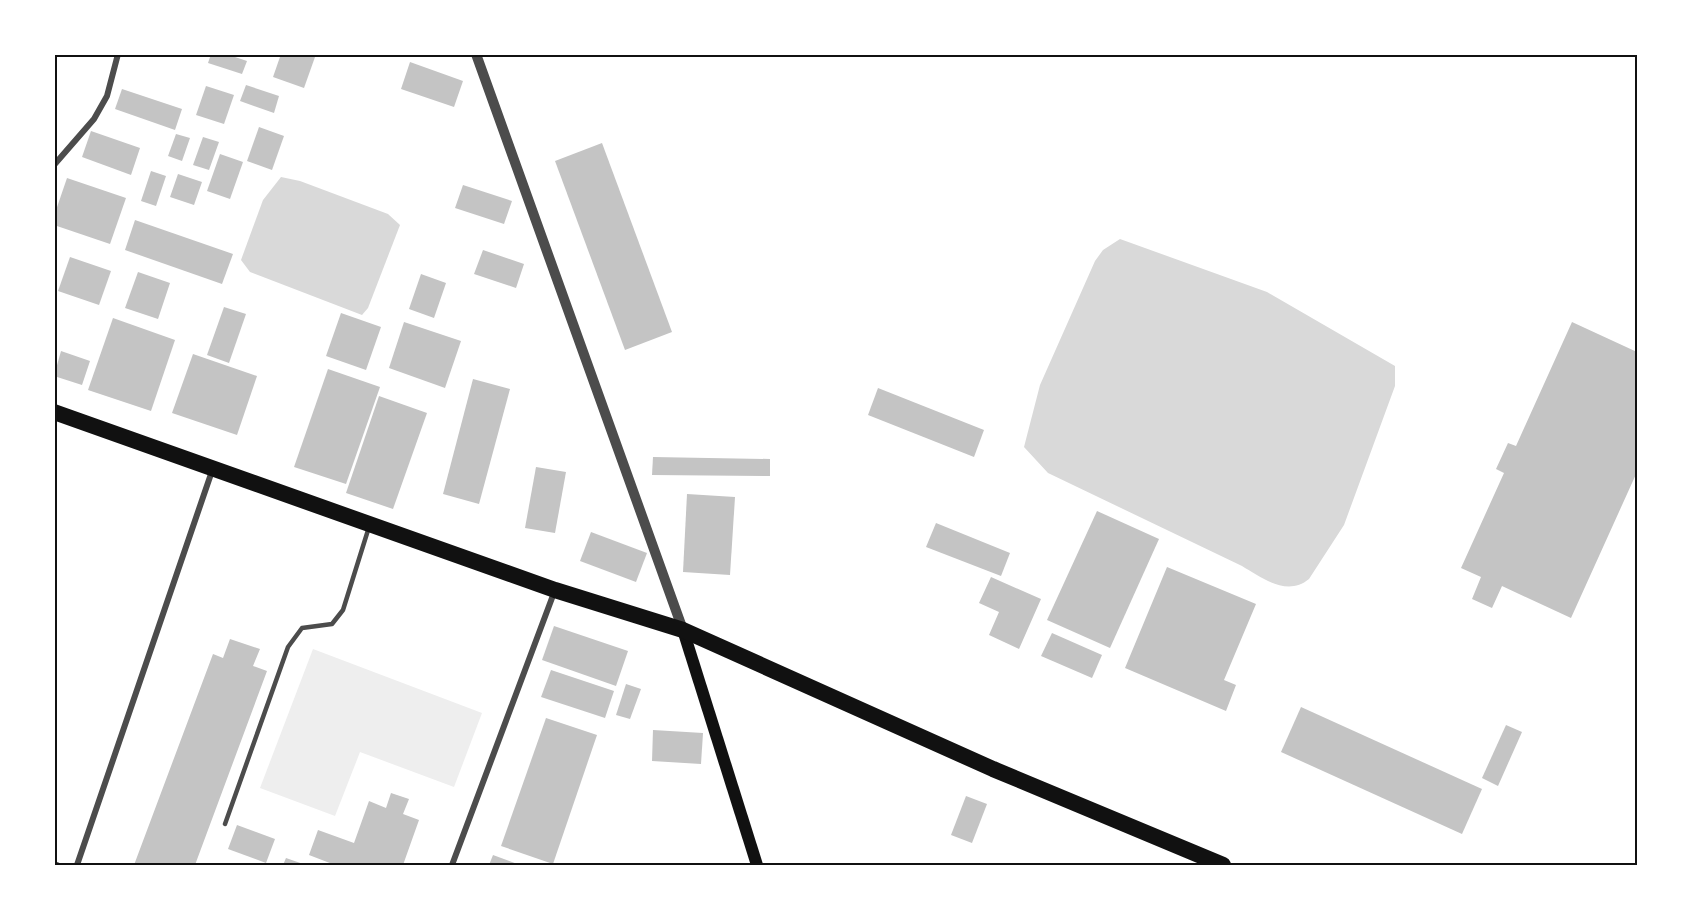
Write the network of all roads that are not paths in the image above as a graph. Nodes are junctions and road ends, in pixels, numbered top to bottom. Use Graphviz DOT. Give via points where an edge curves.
graph roads {
  1 [pos="118,54"];
  2 [pos="476,54"];
  3 [pos="54,165"];
  4 [pos="54,412"];
  5 [pos="214,467"];
  6 [pos="369,525"];
  7 [pos="555,590"];
  8 [pos="682,630"];
  9 [pos="225,824"];
  10 [pos="77,865"];
  11 [pos="452,865"];
  12 [pos="757,865"];
  13 [pos="1223,865"];
  1 -- 3 [label="street" via="107,96 94,119"];
  2 -- 8 [label="street"];
  4 -- 5 [label="highway"];
  5 -- 6 [label="highway"];
  5 -- 10 [label="street"];
  6 -- 7 [label="highway"];
  6 -- 9 [label="lane" via="343,610 332,624 302,628 288,647"];
  7 -- 8 [label="highway"];
  7 -- 11 [label="street"];
  8 -- 12 [label="main road"];
  8 -- 13 [label="highway" via="993,769"];
}
